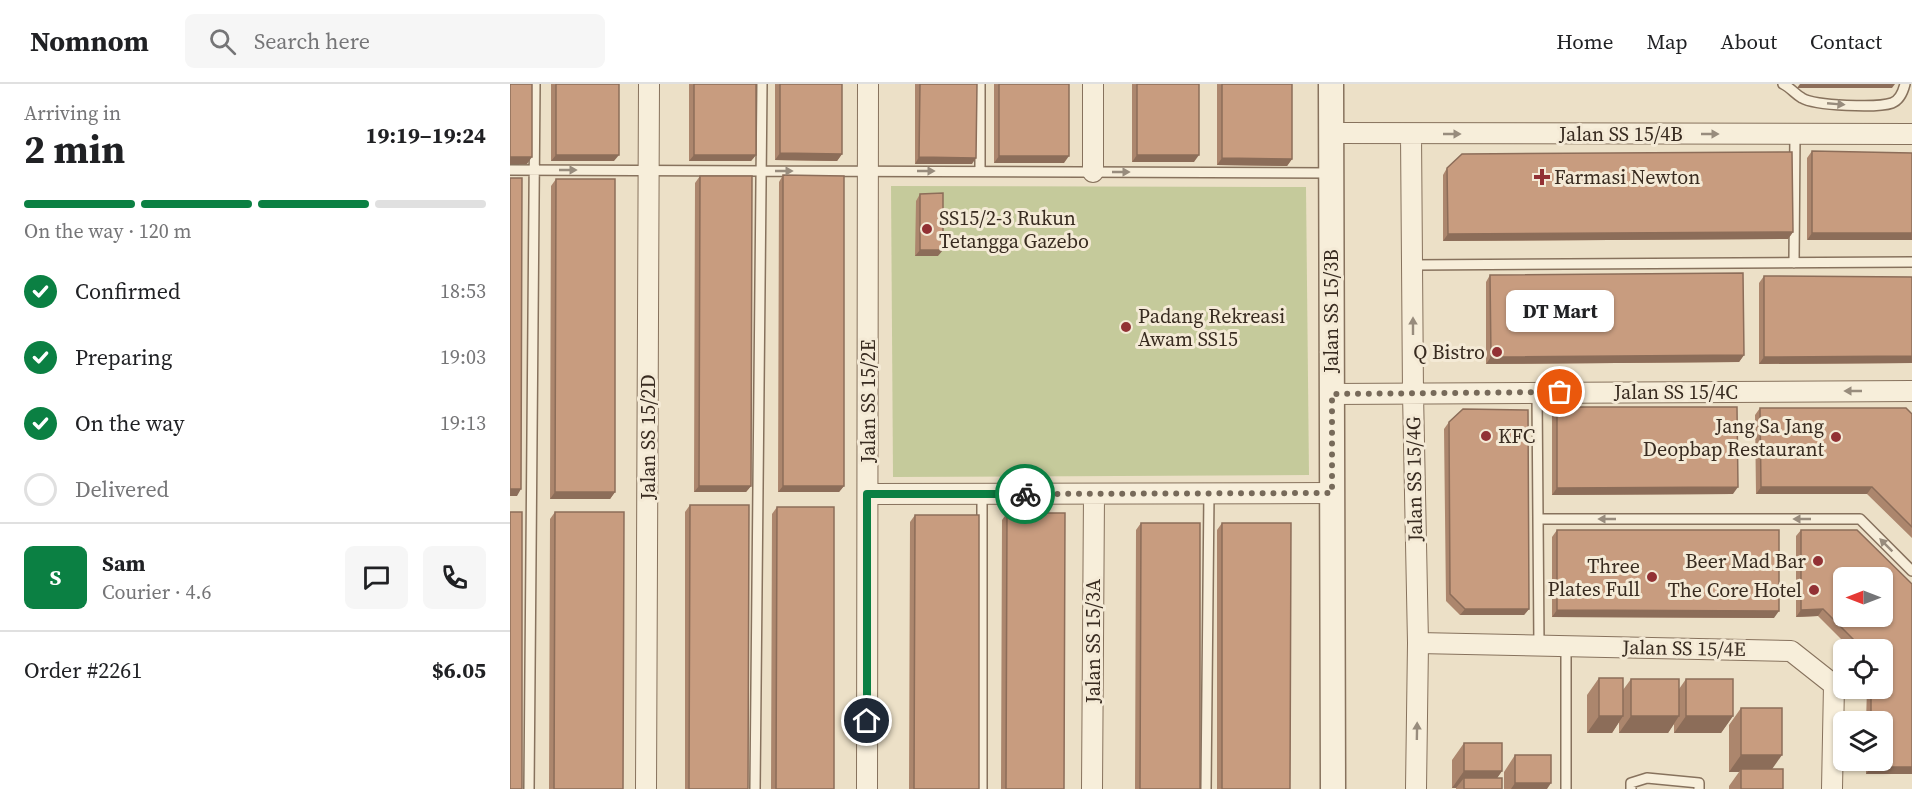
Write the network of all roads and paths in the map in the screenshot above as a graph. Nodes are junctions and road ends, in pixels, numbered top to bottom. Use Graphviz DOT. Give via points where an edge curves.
graph roads {
  1 [pos="535,84"];
  2 [pos="649,84"];
  3 [pos="762,84"];
  4 [pos="868,84"];
  5 [pos="980,84"];
  6 [pos="1093,84"];
  7 [pos="1331,84"];
  8 [pos="1783,84"];
  9 [pos="1905,84"];
  10 [pos="1331,133"];
  11 [pos="1411,134"];
  12 [pos="1795,134"];
  13 [pos="1912,134"];
  14 [pos="510,170"];
  15 [pos="535,170"];
  16 [pos="649,170"];
  17 [pos="761,171"];
  18 [pos="868,171"];
  19 [pos="980,171"];
  20 [pos="1093,172"];
  21 [pos="1331,173"];
  22 [pos="1912,262"];
  23 [pos="1794,263"];
  24 [pos="1413,265"];
  25 [pos="1912,391"];
  26 [pos="1537,392"];
  27 [pos="1413,393"];
  28 [pos="1332,394"];
  29 [pos="1209,493"];
  30 [pos="1332,493"];
  31 [pos="867,494"];
  32 [pos="982,494"];
  33 [pos="1094,494"];
  34 [pos="1538,519"];
  35 [pos="1912,571"];
  36 [pos="1418,643"];
  37 [pos="1539,645"];
  38 [pos="1566,646"];
  39 [pos="530,789"];
  40 [pos="646,789"];
  41 [pos="755,789"];
  42 [pos="867,789"];
  43 [pos="982,789"];
  44 [pos="1092,789"];
  45 [pos="1206,789"];
  46 [pos="1334,789"];
  47 [pos="1416,789"];
  48 [pos="1566,789"];
  49 [pos="1630,789"];
  50 [pos="1699,789"];
  51 [pos="1832,789"];
  1 -- 15 [label="lane"];
  2 -- 16 [label="street, Jalan SS 15/2D"];
  3 -- 17 [label="lane"];
  4 -- 18 [label="street, Jalan SS 15/2E"];
  5 -- 19 [label="lane"];
  6 -- 20 [label="street"];
  7 -- 10 [label="street, Jalan SS 15/3B"];
  8 -- 9 [label="lane, one-way" via="1803,99 1871,106 1894,103"];
  10 -- 11 [label="street, Jalan SS 15/4B"];
  10 -- 21 [label="street, Jalan SS 15/3B"];
  11 -- 12 [label="street, Jalan SS 15/4B, one-way"];
  11 -- 24 [label="street, Jalan SS 15/4G"];
  12 -- 13 [label="street, Jalan SS 15/4B"];
  12 -- 23 [label="lane"];
  14 -- 15 [label="lane"];
  15 -- 16 [label="lane, one-way"];
  15 -- 39 [label="lane"];
  16 -- 17 [label="lane"];
  16 -- 40 [label="street, Jalan SS 15/2D"];
  17 -- 18 [label="lane, one-way"];
  17 -- 41 [label="lane"];
  18 -- 19 [label="lane, one-way"];
  18 -- 31 [label="street, Jalan SS 15/2E"];
  19 -- 20 [label="lane"];
  20 -- 21 [label="lane, one-way"];
  21 -- 28 [label="street, Jalan SS 15/3B"];
  22 -- 23 [label="lane"];
  23 -- 24 [label="lane"];
  27 -- 24 [label="street, Jalan SS 15/4G, one-way"];
  25 -- 26 [label="street, Jalan SS 15/4C, one-way"];
  26 -- 27 [label="street, Jalan SS 15/4C"];
  26 -- 34 [label="lane"];
  27 -- 28 [label="street, Jalan SS 15/4C"];
  27 -- 36 [label="street, Jalan SS 15/4G"];
  28 -- 30 [label="street, Jalan SS 15/3B"];
  29 -- 30 [label="street"];
  29 -- 33 [label="street"];
  29 -- 45 [label="lane"];
  30 -- 46 [label="street, Jalan SS 15/3B"];
  31 -- 32 [label="street"];
  31 -- 42 [label="street, Jalan SS 15/2E"];
  32 -- 33 [label="street"];
  32 -- 43 [label="lane"];
  33 -- 44 [label="street, Jalan SS 15/3A"];
  35 -- 34 [label="lane, one-way" via="1860,519"];
  34 -- 37 [label="lane"];
  36 -- 37 [label="street, Jalan SS 15/4E"];
  47 -- 36 [label="street, Jalan SS 15/4G, one-way"];
  37 -- 38 [label="street, Jalan SS 15/4E"];
  38 -- 48 [label="lane"];
  38 -- 51 [label="street, Jalan SS 15/4E" via="1791,651 1834,685"];
  49 -- 50 [label="lane" via="1632,783 1647,778 1699,783"];
}
